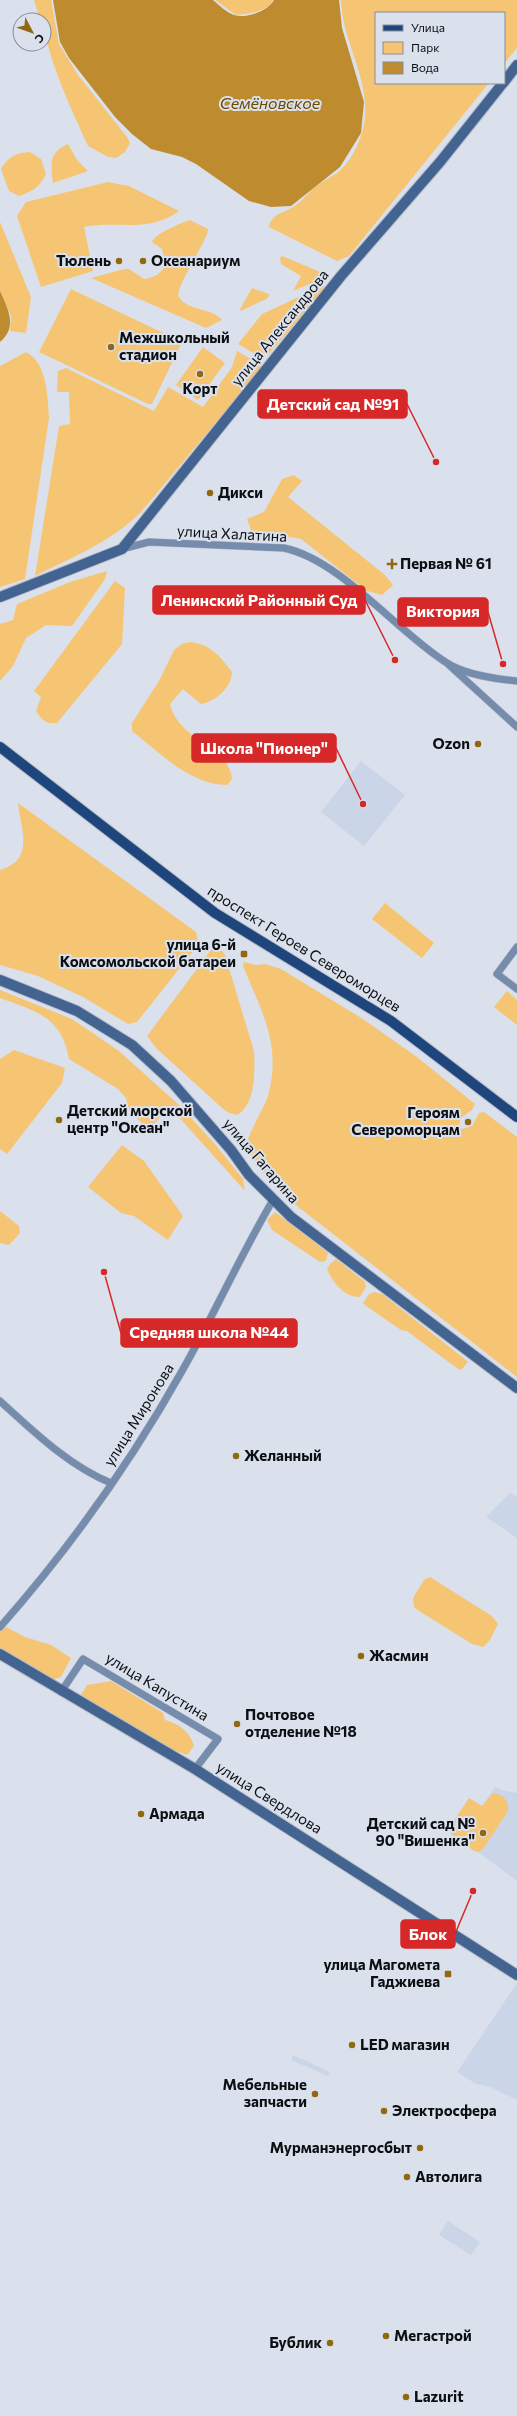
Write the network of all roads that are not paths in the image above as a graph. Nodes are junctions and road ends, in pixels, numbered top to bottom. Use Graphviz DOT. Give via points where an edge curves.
graph roads {
  1 [pos="517,65"];
  2 [pos="505,80"];
  3 [pos="501,84"];
  4 [pos="122,549"];
  5 [pos="0,597"];
  6 [pos="448,664"];
  7 [pos="517,681"];
  8 [pos="517,727"];
  9 [pos="0,747"];
  10 [pos="517,947"];
  11 [pos="0,980"];
  12 [pos="517,989"];
  13 [pos="517,1117"];
  14 [pos="273,1200"];
  15 [pos="517,1388"];
  16 [pos="0,1401"];
  17 [pos="111,1483"];
  18 [pos="0,1627"];
  19 [pos="0,1654"];
  20 [pos="61,1692"];
  21 [pos="195,1769"];
  22 [pos="517,1975"];
  1 -- 2 [label="street, улица Александрова"];
  3 -- 4 [label="street, улица Александрова" via="440,162 341,276"];
  4 -- 5 [label="street, улица Александрова"];
  4 -- 6 [label="street, улица Халатина" via="149,542 284,548 300,551 330,569"];
  6 -- 7 [label="street, улица Халатина" via="492,678"];
  6 -- 8 [label="street"];
  9 -- 13 [label="main road, проспект Героев Североморцев" via="215,913 391,1021"];
  10 -- 12 [label="street" via="497,974"];
  11 -- 14 [label="street, улица Гагарина" via="77,1011 132,1044 171,1081"];
  14 -- 15 [label="street, улица Гагарина" via="311,1234 356,1264"];
  14 -- 17 [label="street, улица Миронова" via="183,1370"];
  16 -- 17 [label="street" via="29,1428 91,1475"];
  17 -- 18 [label="street, улица Миронова" via="54,1564"];
  19 -- 20 [label="street, улица Свердлова"];
  20 -- 21 [label="street, улица Свердлова"];
  20 -- 21 [label="street, улица Капустина" via="83,1659 218,1739"];
  21 -- 22 [label="street, улица Свердлова"];
}
